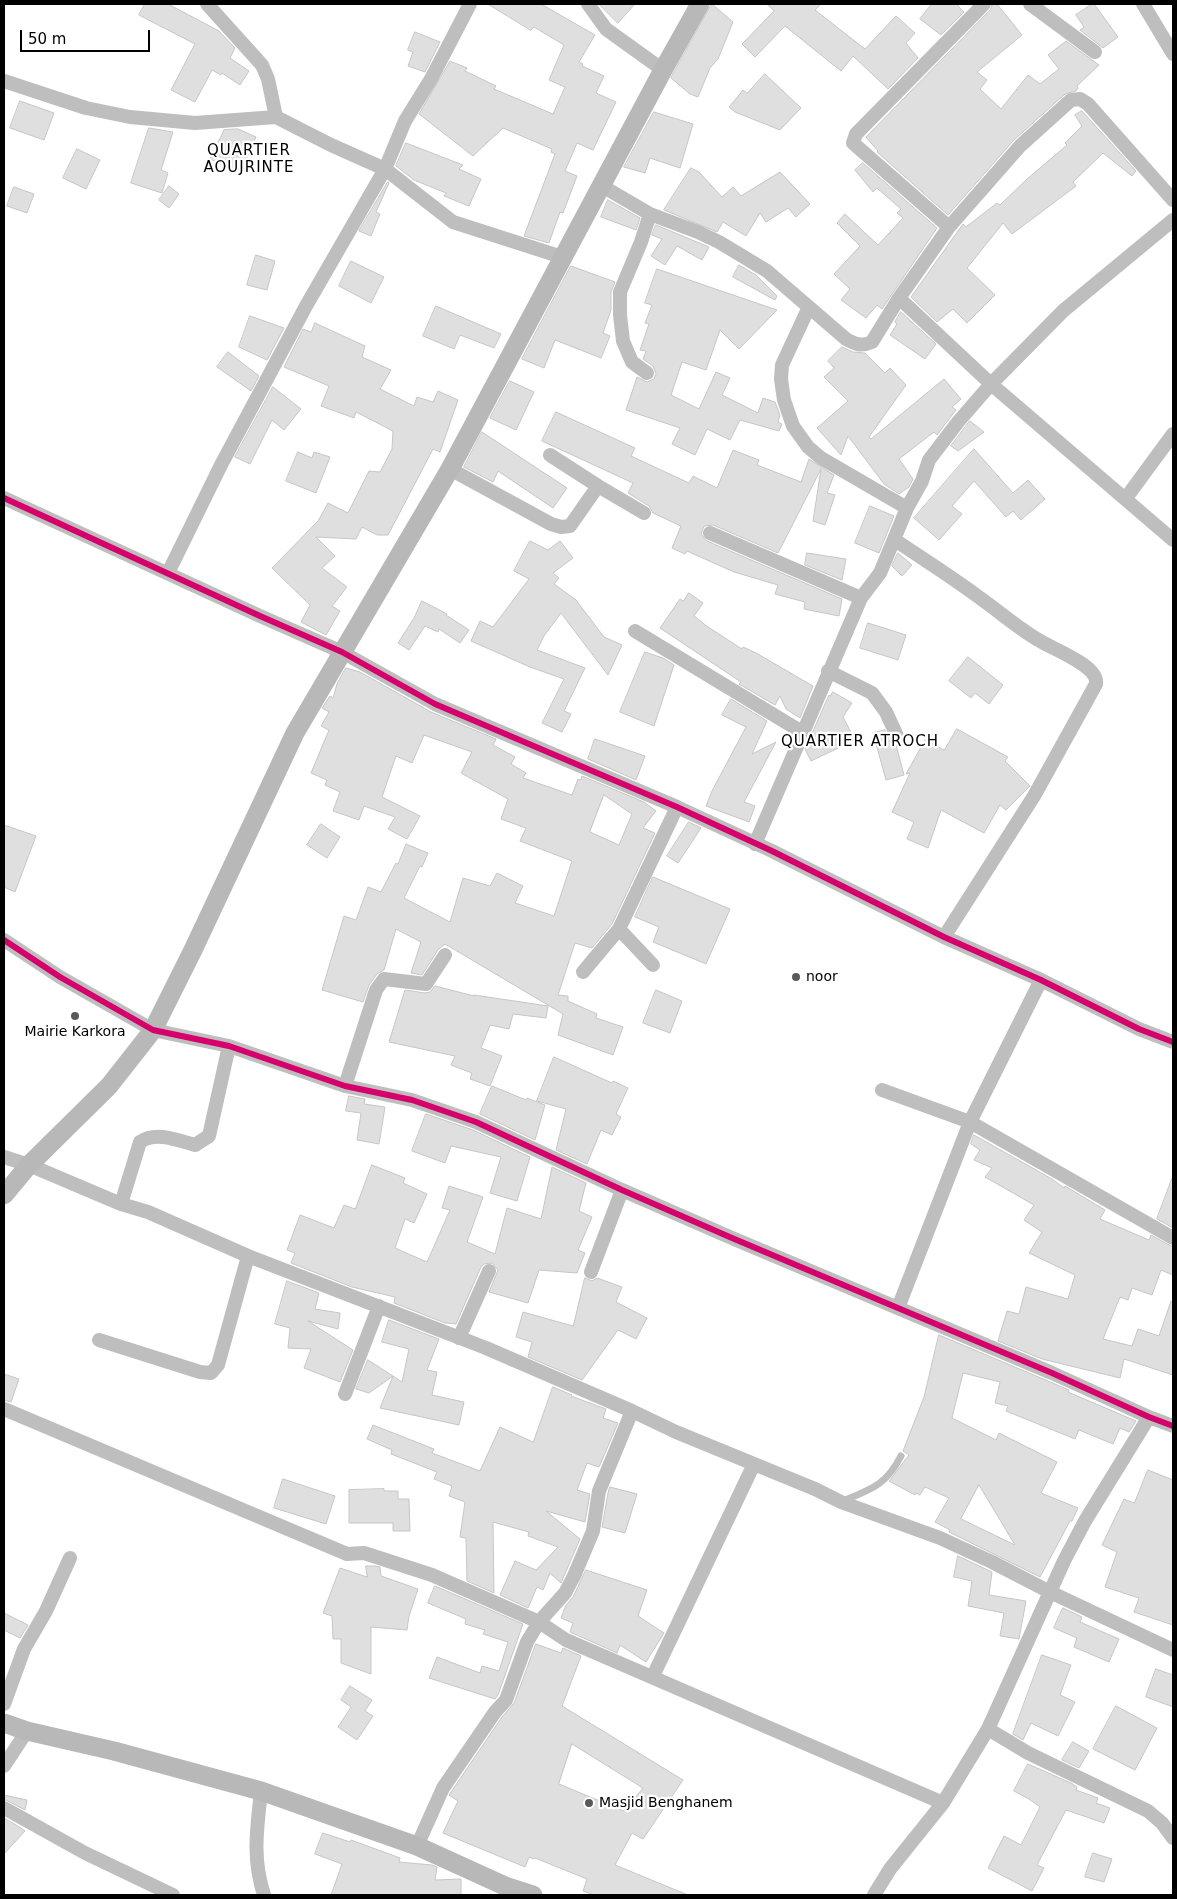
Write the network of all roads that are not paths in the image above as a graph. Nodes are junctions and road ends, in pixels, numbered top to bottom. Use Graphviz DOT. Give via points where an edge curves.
graph roads {
  1 [pos="207,4"];
  2 [pos="470,4"];
  3 [pos="588,4"];
  4 [pos="700,4"];
  5 [pos="984,4"];
  6 [pos="1030,4"];
  7 [pos="1143,4"];
  8 [pos="1095,52"];
  9 [pos="1173,54"];
  10 [pos="663,70"];
  11 [pos="4,81"];
  12 [pos="276,117"];
  13 [pos="385,169"];
  14 [pos="602,186"];
  15 [pos="1173,200"];
  16 [pos="650,214"];
  17 [pos="1173,220"];
  18 [pos="949,227"];
  19 [pos="562,257"];
  20 [pos="899,298"];
  21 [pos="809,307"];
  22 [pos="648,373"];
  23 [pos="991,384"];
  24 [pos="1173,434"];
  25 [pos="550,455"];
  26 [pos="450,469"];
  27 [pos="598,486"];
  28 [pos="4,498"];
  29 [pos="1126,498"];
  30 [pos="907,508"];
  31 [pos="644,513"];
  32 [pos="710,533"];
  33 [pos="895,540"];
  34 [pos="1173,540"];
  35 [pos="168,573"];
  36 [pos="861,598"];
  37 [pos="634,631"];
  38 [pos="342,652"];
  39 [pos="828,671"];
  40 [pos="802,732"];
  41 [pos="897,736"];
  42 [pos="677,807"];
  43 [pos="755,844"];
  44 [pos="618,929"];
  45 [pos="944,937"];
  46 [pos="4,940"];
  47 [pos="444,956"];
  48 [pos="653,965"];
  49 [pos="583,972"];
  50 [pos="1041,980"];
  51 [pos="153,1030"];
  52 [pos="1173,1042"];
  53 [pos="229,1046"];
  54 [pos="345,1086"];
  55 [pos="882,1090"];
  56 [pos="970,1122"];
  57 [pos="4,1157"];
  58 [pos="29,1165"];
  59 [pos="622,1190"];
  60 [pos="4,1194"];
  61 [pos="121,1204"];
  62 [pos="1173,1238"];
  63 [pos="248,1256"];
  64 [pos="489,1271"];
  65 [pos="591,1272"];
  66 [pos="379,1306"];
  67 [pos="898,1308"];
  68 [pos="459,1338"];
  69 [pos="99,1340"];
  70 [pos="345,1394"];
  71 [pos="4,1409"];
  72 [pos="632,1411"];
  73 [pos="1149,1417"];
  74 [pos="1173,1426"];
  75 [pos="900,1456"];
  76 [pos="754,1464"];
  77 [pos="841,1502"];
  78 [pos="70,1558"];
  79 [pos="1050,1592"];
  80 [pos="539,1622"];
  81 [pos="1173,1650"];
  82 [pos="653,1676"];
  83 [pos="4,1704"];
  84 [pos="4,1723"];
  85 [pos="988,1729"];
  86 [pos="27,1731"];
  87 [pos="4,1766"];
  88 [pos="260,1791"];
  89 [pos="943,1803"];
  90 [pos="4,1808"];
  91 [pos="1173,1838"];
  92 [pos="417,1846"];
  93 [pos="173,1895"];
  94 [pos="264,1895"];
  95 [pos="533,1895"];
  96 [pos="874,1895"];
  1 -- 12 [label="street" via="262,65"];
  2 -- 13 [label="street" via="405,121"];
  3 -- 10 [label="street" via="606,29"];
  4 -- 10 [label="main road"];
  5 -- 18 [label="street" via="856,134 853,143"];
  6 -- 8 [label="street"];
  7 -- 9 [label="street"];
  10 -- 14 [label="main road"];
  11 -- 12 [label="street" via="86,108 130,117 195,123"];
  12 -- 13 [label="street"];
  13 -- 19 [label="street" via="453,222"];
  13 -- 35 [label="street" via="306,306 221,465"];
  14 -- 16 [label="street"];
  14 -- 19 [label="main road"];
  15 -- 18 [label="street" via="1088,104 1080,99 1071,100 1020,146"];
  16 -- 21 [label="street" via="719,242 767,271"];
  16 -- 22 [label="street" via="620,292 623,341 632,362"];
  17 -- 23 [label="street" via="1063,310"];
  18 -- 20 [label="street"];
  19 -- 26 [label="main road"];
  20 -- 21 [label="street" via="872,342 864,345 846,339"];
  20 -- 23 [label="street"];
  21 -- 30 [label="street" via="782,365 784,400 793,426 808,448 821,458"];
  23 -- 29 [label="street"];
  23 -- 30 [label="street" via="929,460"];
  24 -- 29 [label="street"];
  25 -- 27 [label="street"];
  26 -- 27 [label="street" via="562,527 570,526"];
  26 -- 38 [label="main road"];
  27 -- 31 [label="street"];
  28 -- 35 [label="street"];
  29 -- 34 [label="street"];
  30 -- 33 [label="street"];
  32 -- 36 [label="street"];
  33 -- 36 [label="street" via="880,574"];
  33 -- 45 [label="street" via="1039,641 1086,666 1097,679 1034,796"];
  35 -- 38 [label="street"];
  36 -- 39 [label="street"];
  37 -- 40 [label="street"];
  38 -- 42 [label="street" via="435,704"];
  38 -- 51 [label="main road" via="295,734"];
  39 -- 40 [label="street"];
  39 -- 41 [label="street" via="872,694 886,712"];
  40 -- 43 [label="street"];
  42 -- 43 [label="street"];
  42 -- 44 [label="street"];
  43 -- 45 [label="street"];
  44 -- 48 [label="street"];
  44 -- 49 [label="street"];
  45 -- 50 [label="street"];
  46 -- 51 [label="street" via="60,977"];
  47 -- 54 [label="street" via="426,984 384,979 376,990"];
  50 -- 52 [label="street" via="1139,1029"];
  50 -- 56 [label="street"];
  51 -- 53 [label="street"];
  51 -- 58 [label="main road" via="109,1086"];
  53 -- 54 [label="street"];
  53 -- 61 [label="street" via="209,1136 195,1145 148,1136 140,1142"];
  54 -- 59 [label="street" via="412,1100 476,1122"];
  55 -- 56 [label="street"];
  56 -- 62 [label="street"];
  56 -- 67 [label="street"];
  57 -- 58 [label="street"];
  58 -- 60 [label="main road"];
  58 -- 61 [label="street"];
  59 -- 65 [label="street"];
  59 -- 67 [label="street"];
  61 -- 63 [label="street" via="148,1212"];
  63 -- 66 [label="street"];
  63 -- 69 [label="street" via="218,1365 211,1373"];
  64 -- 68 [label="street"];
  66 -- 68 [label="street"];
  66 -- 70 [label="street"];
  67 -- 73 [label="street"];
  68 -- 72 [label="street"];
  71 -- 80 [label="street" via="347,1554 364,1553 432,1575"];
  72 -- 76 [label="street"];
  72 -- 80 [label="street" via="599,1491 593,1531 585,1552 564,1593"];
  73 -- 74 [label="street"];
  73 -- 79 [label="street" via="1085,1521"];
  75 -- 77 [label="lane" via="895,1468 876,1488"];
  76 -- 77 [label="street"];
  76 -- 82 [label="street"];
  77 -- 79 [label="street" via="940,1538"];
  78 -- 83 [label="street" via="24,1649"];
  79 -- 81 [label="street"];
  79 -- 85 [label="street"];
  80 -- 82 [label="street" via="566,1640"];
  80 -- 92 [label="street" via="527,1642 506,1700 443,1788"];
  82 -- 89 [label="street"];
  84 -- 86 [label="main road"];
  85 -- 89 [label="street"];
  85 -- 91 [label="street" via="1028,1753 1148,1811"];
  86 -- 87 [label="street"];
  86 -- 88 [label="main road"];
  88 -- 92 [label="main road"];
  88 -- 94 [label="street" via="255,1845"];
  89 -- 96 [label="street" via="890,1869"];
  90 -- 93 [label="street" via="85,1853"];
  92 -- 95 [label="main road" via="505,1886"];
}
